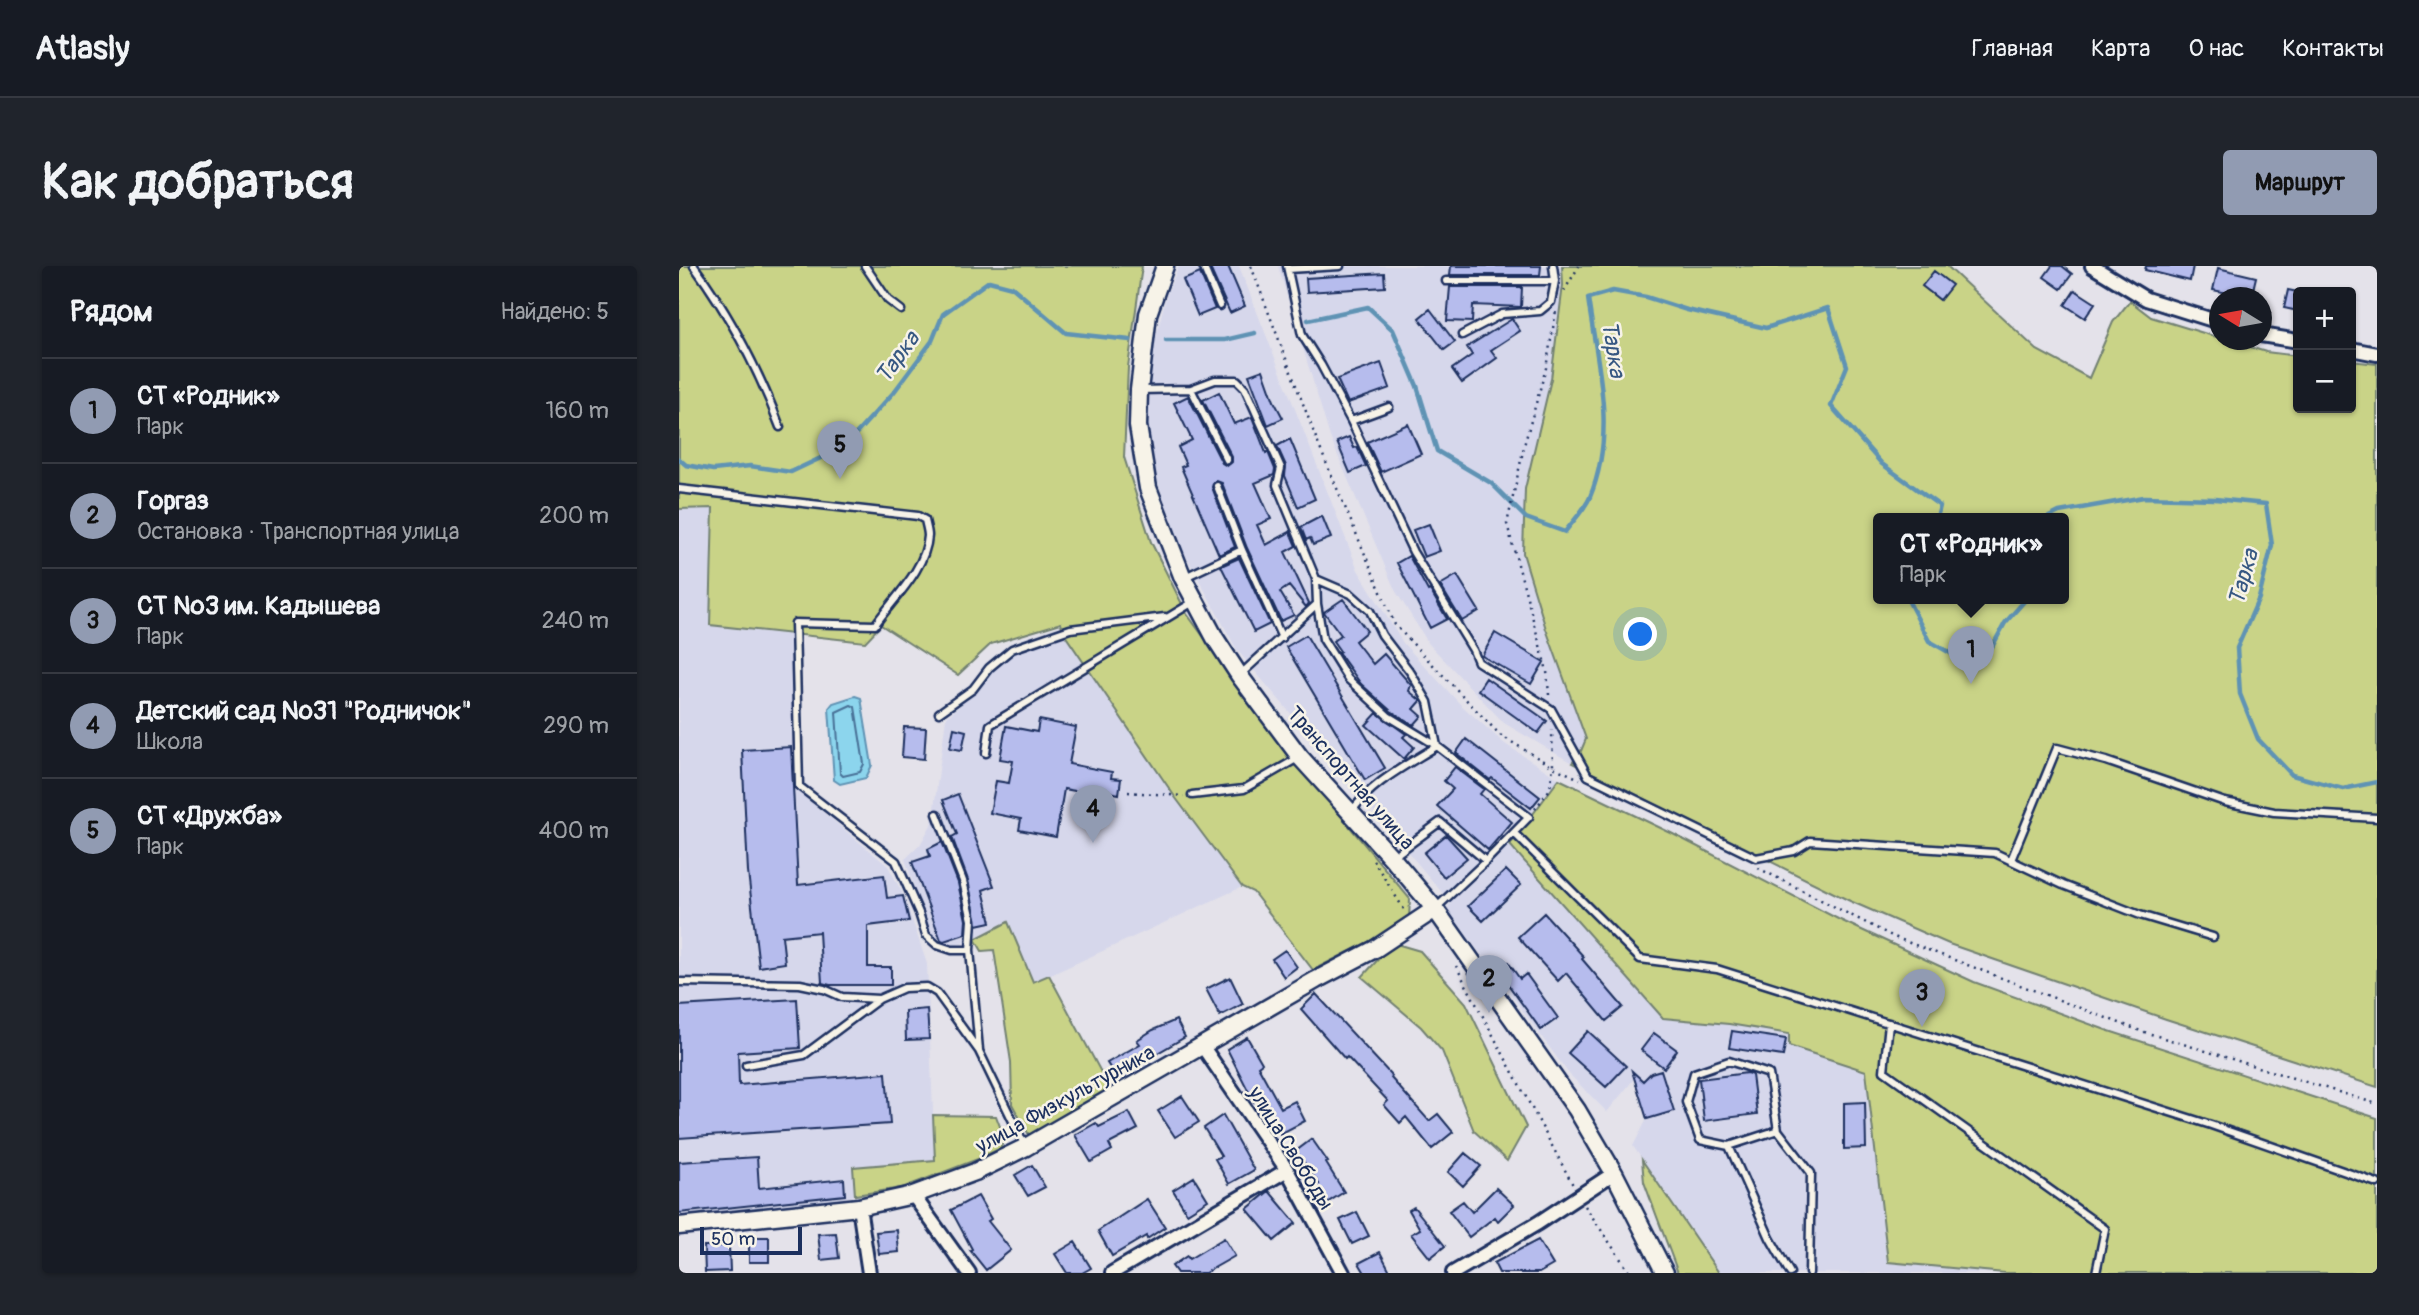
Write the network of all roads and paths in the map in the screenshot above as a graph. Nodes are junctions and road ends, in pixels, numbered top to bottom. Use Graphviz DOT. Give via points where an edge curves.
graph roads {
  1 [pos="694,266"];
  2 [pos="865,266"];
  3 [pos="1151,266"];
  4 [pos="1165,266"];
  5 [pos="1203,266"];
  6 [pos="1251,266"];
  7 [pos="1341,266"];
  8 [pos="1553,266"];
  9 [pos="1579,266"];
  10 [pos="2092,266"];
  11 [pos="1287,268"];
  12 [pos="1446,281"];
  13 [pos="1555,281"];
  14 [pos="1563,292"];
  15 [pos="1220,306"];
  16 [pos="901,310"];
  17 [pos="1148,314"];
  18 [pos="2209,319"];
  19 [pos="1462,335"];
  20 [pos="2272,337"];
  21 [pos="2293,340"];
  22 [pos="2356,350"];
  23 [pos="2377,354"];
  24 [pos="1191,389"];
  25 [pos="1139,390"];
  26 [pos="1389,407"];
  27 [pos="1351,421"];
  28 [pos="779,427"];
  29 [pos="1227,460"];
  30 [pos="1217,486"];
  31 [pos="679,489"];
  32 [pos="1242,550"];
  33 [pos="1183,578"];
  34 [pos="1316,579"];
  35 [pos="1196,601"];
  36 [pos="1317,604"];
  37 [pos="1170,616"];
  38 [pos="1282,638"];
  39 [pos="1239,676"];
  40 [pos="1551,709"];
  41 [pos="939,713"];
  42 [pos="1437,746"];
  43 [pos="986,753"];
  44 [pos="1300,757"];
  45 [pos="1553,767"];
  46 [pos="1590,784"];
  47 [pos="1128,792"];
  48 [pos="1192,795"];
  49 [pos="1351,813"];
  50 [pos="937,814"];
  51 [pos="1529,817"];
  52 [pos="2377,818"];
  53 [pos="1514,833"];
  54 [pos="1370,857"];
  55 [pos="1392,858"];
  56 [pos="2011,860"];
  57 [pos="1486,861"];
  58 [pos="1748,864"];
  59 [pos="1435,909"];
  60 [pos="1413,924"];
  61 [pos="2213,937"];
  62 [pos="970,950"];
  63 [pos="1451,958"];
  64 [pos="679,982"];
  65 [pos="879,999"];
  66 [pos="1889,1023"];
  67 [pos="1203,1047"];
  68 [pos="979,1051"];
  69 [pos="746,1065"];
  70 [pos="2377,1104"];
  71 [pos="1778,1130"];
  72 [pos="1729,1146"];
  73 [pos="1025,1147"];
  74 [pos="1287,1170"];
  75 [pos="1614,1173"];
  76 [pos="2377,1183"];
  77 [pos="913,1195"];
  78 [pos="1579,1197"];
  79 [pos="859,1207"];
  80 [pos="679,1226"];
  81 [pos="869,1273"];
  82 [pos="969,1273"];
  83 [pos="1112,1273"];
  84 [pos="1343,1273"];
  85 [pos="1453,1273"];
  86 [pos="1630,1273"];
  87 [pos="1665,1273"];
  88 [pos="1790,1273"];
  89 [pos="1809,1273"];
  90 [pos="2096,1273"];
  1 -- 28 [label="lane" via="753,367"];
  2 -- 16 [label="lane" via="888,300"];
  3 -- 17 [label="street"];
  4 -- 17 [label="street, Транспортная улица"];
  5 -- 15 [label="lane"];
  6 -- 45 [label="path" via="1319,446 1395,625 1500,735"];
  7 -- 11 [label="lane"];
  8 -- 13 [label="lane"];
  9 -- 14 [label="path"];
  10 -- 18 [label="street" via="2146,299"];
  11 -- 27 [label="lane" via="1302,335"];
  12 -- 13 [label="lane"];
  13 -- 19 [label="lane" via="1551,302 1540,311 1502,314"];
  13 -- 40 [label="path" via="1557,303 1546,368 1507,524 1547,671"];
  17 -- 25 [label="street, Транспортная улица"];
  20 -- 21 [label="street"];
  22 -- 23 [label="street"];
  24 -- 25 [label="lane"];
  24 -- 29 [label="lane"];
  24 -- 34 [label="lane" via="1216,380 1237,380 1245,388 1281,468 1277,485"];
  25 -- 33 [label="street, Транспортная улица" via="1138,426 1148,488"];
  26 -- 27 [label="lane"];
  27 -- 40 [label="lane" via="1413,552 1478,662"];
  30 -- 32 [label="lane"];
  31 -- 62 [label="lane" via="925,520 928,536 914,573 875,625 795,623 799,786 895,861 926,936 951,950"];
  32 -- 33 [label="lane"];
  32 -- 38 [label="lane"];
  33 -- 35 [label="street, Транспортная улица"];
  34 -- 36 [label="lane"];
  34 -- 42 [label="lane" via="1351,594 1370,611 1428,702"];
  35 -- 37 [label="lane"];
  35 -- 39 [label="street, Транспортная улица"];
  36 -- 38 [label="lane"];
  36 -- 42 [label="lane" via="1323,639 1348,679 1388,716"];
  37 -- 41 [label="lane" via="1070,629 1012,649 973,689"];
  37 -- 43 [label="lane" via="990,725"];
  38 -- 39 [label="lane"];
  39 -- 44 [label="street, Транспортная улица"];
  40 -- 45 [label="path"];
  40 -- 56 [label="lane" via="1588,776 1756,858 1794,852 1810,841 1995,853"];
  42 -- 49 [label="lane" via="1377,785"];
  42 -- 51 [label="lane"];
  44 -- 48 [label="lane" via="1244,789"];
  44 -- 49 [label="street, Транспортная улица"];
  45 -- 46 [label="path"];
  45 -- 51 [label="path" via="1550,789"];
  47 -- 48 [label="path"];
  49 -- 55 [label="street, Транспортная улица"];
  50 -- 62 [label="lane" via="963,881 972,920"];
  51 -- 53 [label="lane"];
  52 -- 56 [label="lane" via="2274,812 2225,802 2057,748"];
  53 -- 57 [label="lane"];
  53 -- 66 [label="lane" via="1640,958 1717,969"];
  54 -- 60 [label="path"];
  55 -- 57 [label="lane" via="1440,822"];
  55 -- 59 [label="street, Транспортная улица"];
  56 -- 61 [label="lane" via="2127,910"];
  57 -- 59 [label="lane"];
  58 -- 70 [label="path" via="1894,937 2137,1030"];
  59 -- 60 [label="street, улица Физкультурника"];
  59 -- 75 [label="street, Транспортная улица" via="1577,1110"];
  60 -- 67 [label="street, улица Физкультурника"];
  62 -- 68 [label="lane"];
  63 -- 78 [label="path"];
  64 -- 65 [label="lane" via="800,984 842,997"];
  65 -- 68 [label="lane" via="904,988 927,987 937,993"];
  65 -- 69 [label="lane" via="804,1055"];
  66 -- 76 [label="lane"];
  66 -- 90 [label="lane" via="1884,1071 2105,1229"];
  67 -- 73 [label="street, улица Физкультурника"];
  67 -- 74 [label="street, улица Свободы"];
  68 -- 73 [label="lane"];
  71 -- 72 [label="lane"];
  71 -- 72 [label="lane" via="1769,1074 1729,1061 1694,1073 1686,1102 1700,1140"];
  71 -- 89 [label="lane" via="1811,1173"];
  72 -- 88 [label="lane"];
  73 -- 77 [label="street, улица Физкультурника"];
  74 -- 83 [label="street"];
  74 -- 84 [label="street, улица Свободы"];
  75 -- 78 [label="street"];
  75 -- 87 [label="street, Транспортная улица"];
  77 -- 79 [label="street, улица Физкультурника"];
  77 -- 82 [label="street"];
  78 -- 85 [label="street"];
  78 -- 86 [label="path"];
  79 -- 80 [label="street, улица Физкультурника"];
  79 -- 81 [label="street"];
}
